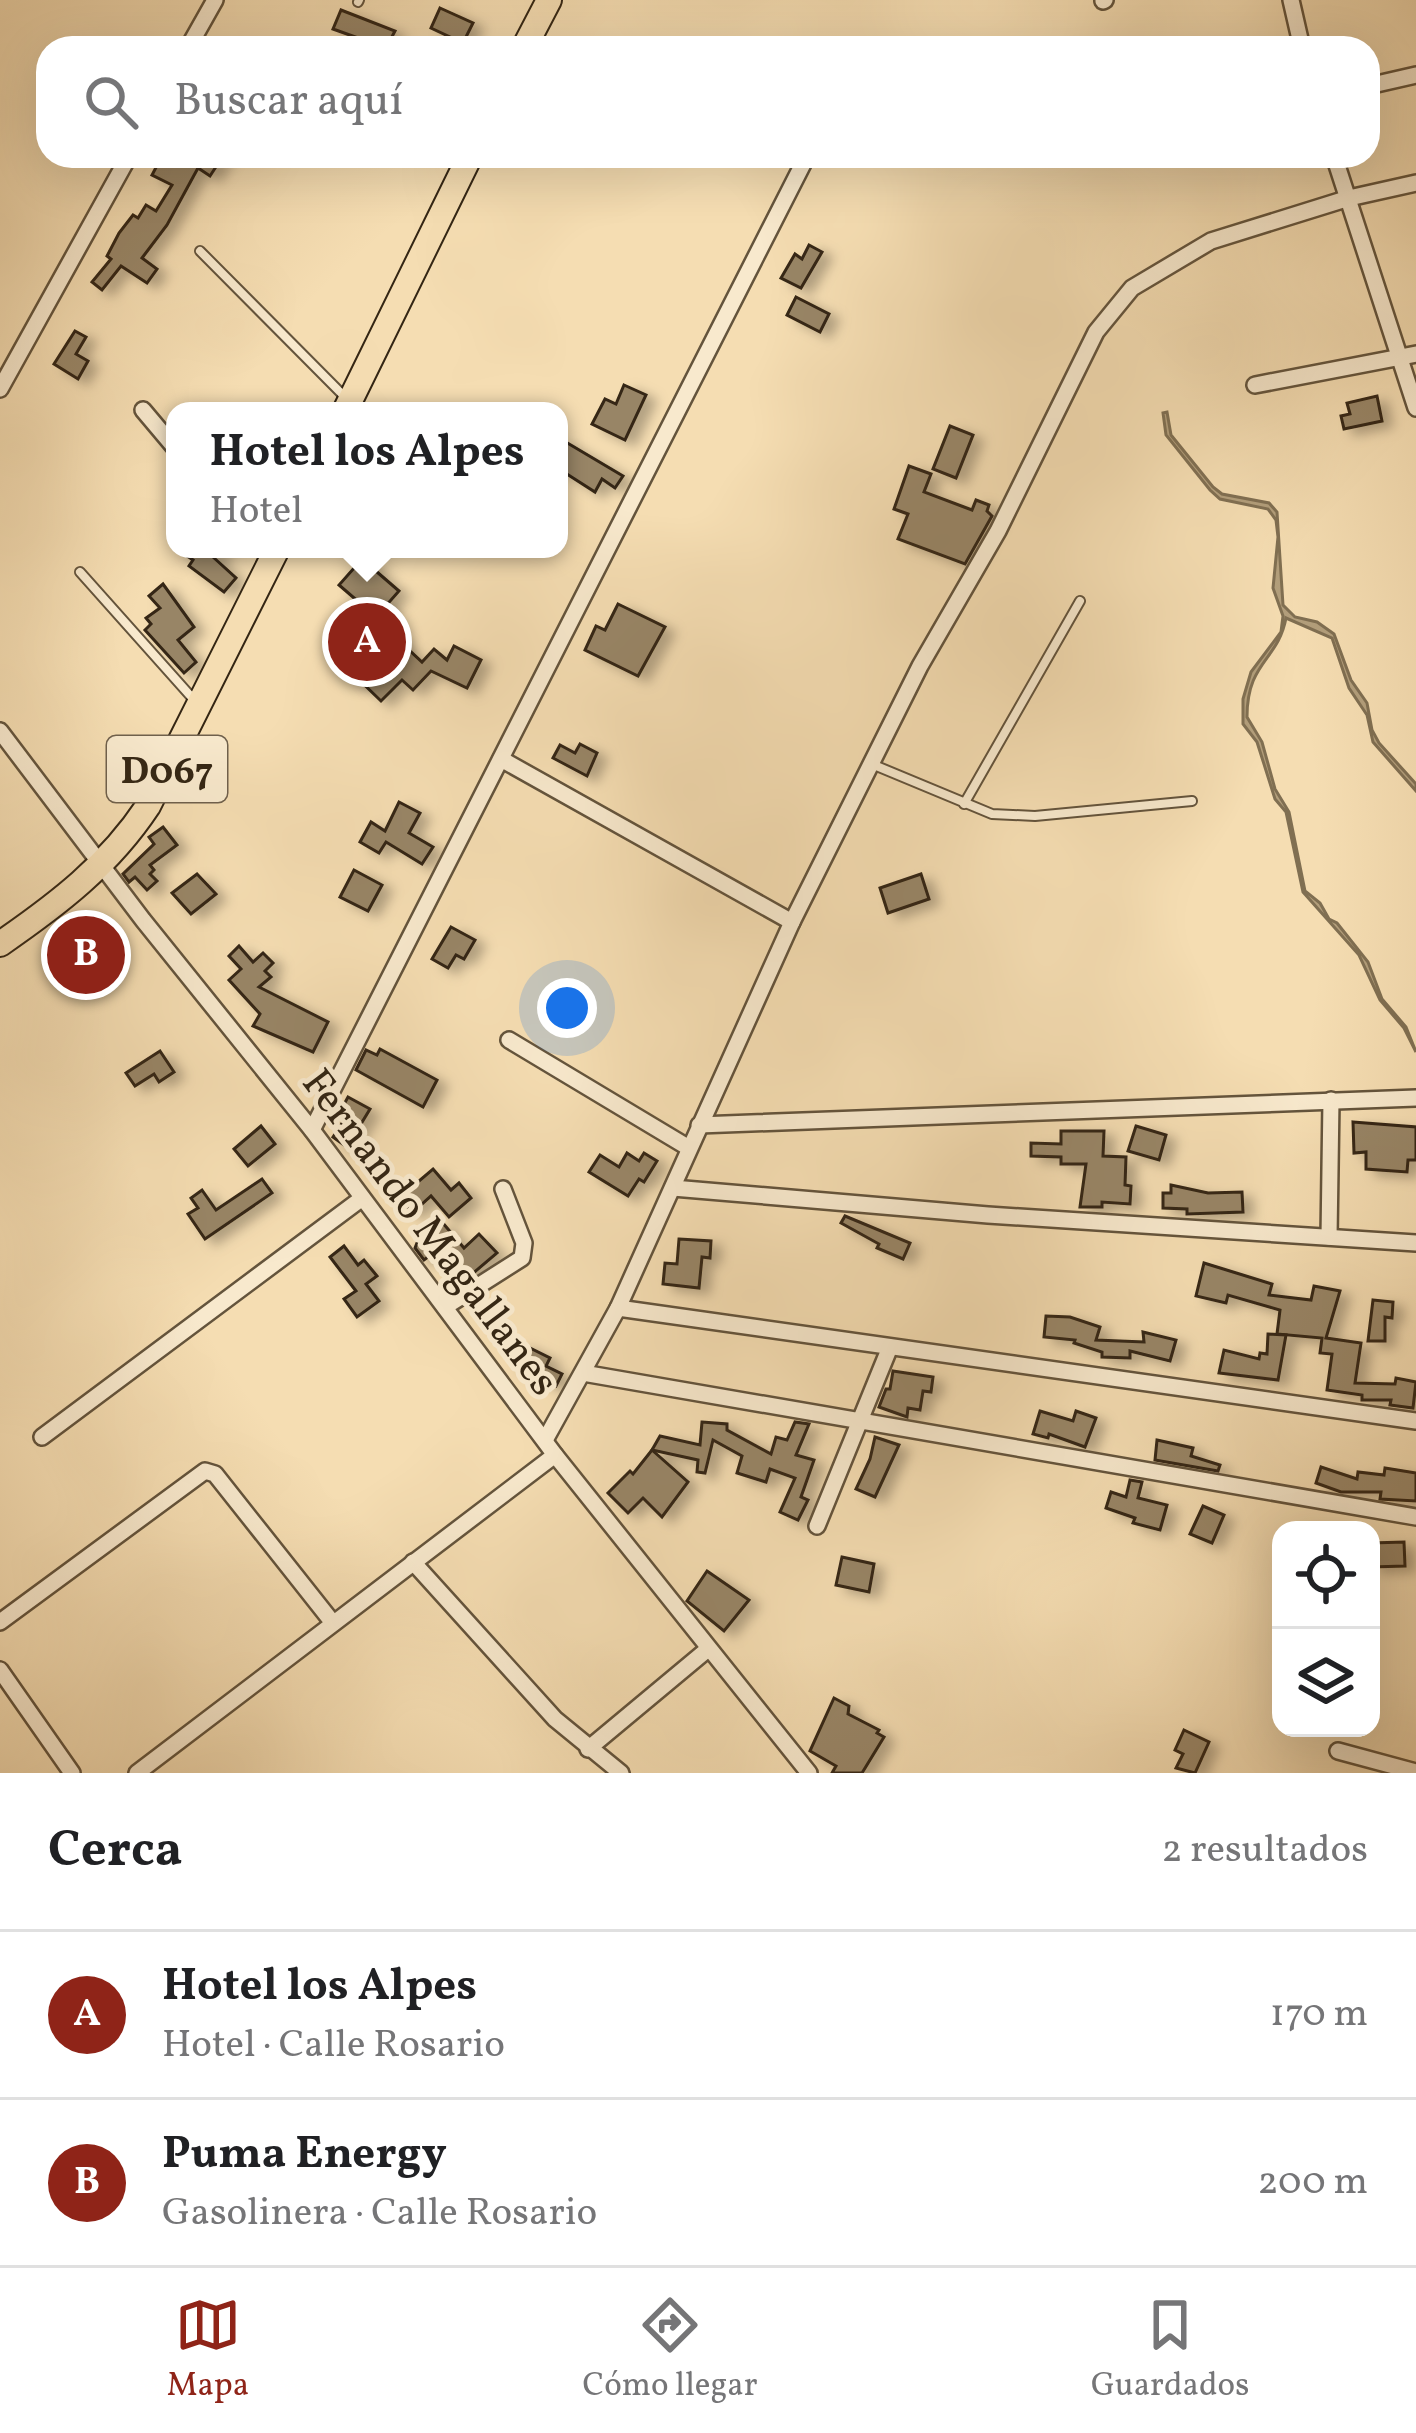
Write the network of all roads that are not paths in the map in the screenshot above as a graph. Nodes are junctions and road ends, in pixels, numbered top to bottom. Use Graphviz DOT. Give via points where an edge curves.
graph roads {
  1 [pos="215,0"];
  2 [pos="549,0"];
  3 [pos="1291,0"];
  4 [pos="195,36"];
  5 [pos="530,36"];
  6 [pos="1299,36"];
  7 [pos="1416,75"];
  8 [pos="1380,83"];
  9 [pos="122,168"];
  10 [pos="464,168"];
  11 [pos="800,168"];
  12 [pos="1338,168"];
  13 [pos="1416,183"];
  14 [pos="1349,198"];
  15 [pos="200,251"];
  16 [pos="1408,356"];
  17 [pos="1255,386"];
  18 [pos="0,389"];
  19 [pos="343,402"];
  20 [pos="349,402"];
  21 [pos="1416,408"];
  22 [pos="143,410"];
  23 [pos="166,437"];
  24 [pos="267,558"];
  25 [pos="80,572"];
  26 [pos="1080,601"];
  27 [pos="199,705"];
  28 [pos="0,731"];
  29 [pos="501,759"];
  30 [pos="874,765"];
  31 [pos="1192,801"];
  32 [pos="964,804"];
  33 [pos="103,866"];
  34 [pos="792,922"];
  35 [pos="0,944"];
  36 [pos="509,1040"];
  37 [pos="1416,1097"];
  38 [pos="1330,1100"];
  39 [pos="699,1125"];
  40 [pos="312,1130"];
  41 [pos="689,1148"];
  42 [pos="673,1188"];
  43 [pos="503,1190"];
  44 [pos="361,1198"];
  45 [pos="1329,1237"];
  46 [pos="1416,1243"];
  47 [pos="445,1307"];
  48 [pos="617,1308"];
  49 [pos="890,1347"];
  50 [pos="583,1373"];
  51 [pos="1416,1421"];
  52 [pos="859,1423"];
  53 [pos="42,1437"];
  54 [pos="544,1440"];
  55 [pos="555,1455"];
  56 [pos="1416,1517"];
  57 [pos="817,1526"];
  58 [pos="413,1562"];
  59 [pos="0,1622"];
  60 [pos="333,1623"];
  61 [pos="708,1648"];
  62 [pos="0,1670"];
  63 [pos="588,1749"];
  64 [pos="1338,1750"];
  65 [pos="1416,1772"];
  66 [pos="72,1773"];
  67 [pos="137,1773"];
  68 [pos="621,1773"];
  69 [pos="809,1773"];
  1 -- 4 [label="street"];
  2 -- 5 [label="main road"];
  3 -- 6 [label="street"];
  7 -- 8 [label="street"];
  9 -- 18 [label="street"];
  10 -- 20 [label="main road"];
  11 -- 29 [label="street"];
  12 -- 14 [label="street"];
  13 -- 14 [label="street"];
  14 -- 16 [label="street"];
  14 -- 30 [label="street" via="1210,241 1132,288 1096,332"];
  15 -- 19 [label="lane"];
  16 -- 17 [label="street"];
  16 -- 21 [label="street"];
  22 -- 23 [label="street"];
  24 -- 27 [label="main road, D067"];
  25 -- 27 [label="lane"];
  26 -- 32 [label="lane"];
  27 -- 33 [label="main road, D067" via="148,806"];
  28 -- 33 [label="street, Fernando Magallanes"];
  29 -- 34 [label="street"];
  29 -- 40 [label="street"];
  30 -- 32 [label="lane"];
  30 -- 34 [label="street"];
  31 -- 32 [label="lane" via="1035,816"];
  33 -- 35 [label="main road, D067"];
  33 -- 40 [label="street, Fernando Magallanes"];
  34 -- 39 [label="street"];
  36 -- 41 [label="street"];
  37 -- 38 [label="street"];
  38 -- 39 [label="street"];
  38 -- 45 [label="street"];
  39 -- 41 [label="street"];
  40 -- 44 [label="street, Fernando Magallanes"];
  41 -- 42 [label="street"];
  42 -- 45 [label="street"];
  42 -- 48 [label="street"];
  43 -- 47 [label="street" via="523,1258"];
  44 -- 47 [label="street, Fernando Magallanes"];
  44 -- 53 [label="street"];
  45 -- 46 [label="street"];
  47 -- 54 [label="street, Fernando Magallanes"];
  48 -- 49 [label="street"];
  48 -- 50 [label="street"];
  49 -- 51 [label="street"];
  49 -- 52 [label="street"];
  50 -- 52 [label="street"];
  50 -- 54 [label="street"];
  52 -- 56 [label="street"];
  52 -- 57 [label="street"];
  54 -- 55 [label="street, Fernando Magallanes"];
  55 -- 58 [label="street"];
  55 -- 61 [label="street, Fernando Magallanes"];
  58 -- 60 [label="street"];
  58 -- 63 [label="street"];
  59 -- 60 [label="street" via="205,1471"];
  60 -- 67 [label="street"];
  61 -- 63 [label="street"];
  61 -- 69 [label="street, Fernando Magallanes"];
  62 -- 66 [label="street"];
  63 -- 68 [label="street"];
  64 -- 65 [label="street"];
}
